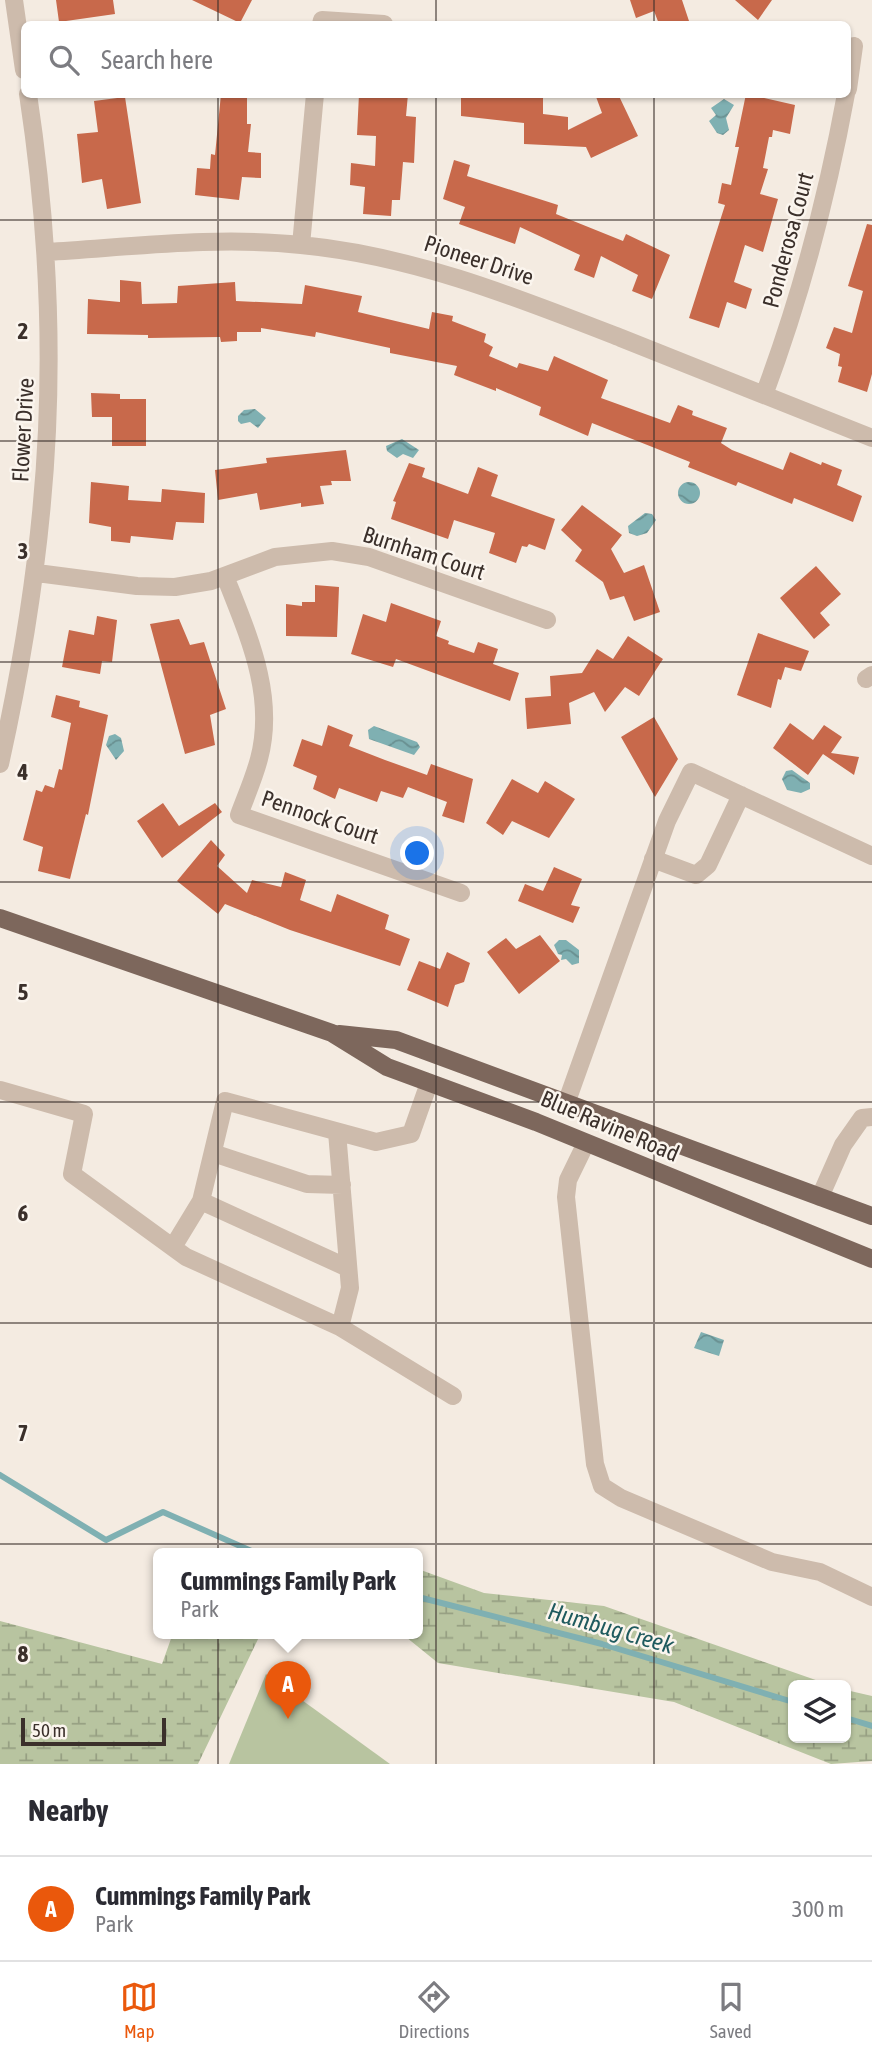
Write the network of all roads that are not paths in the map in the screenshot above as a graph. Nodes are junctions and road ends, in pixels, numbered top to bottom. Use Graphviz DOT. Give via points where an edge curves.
graph roads {
  1 [pos="14,0"];
  2 [pos="854,46"];
  3 [pos="21,49"];
  4 [pos="851,68"];
  5 [pos="28,98"];
  6 [pos="315,98"];
  7 [pos="845,98"];
  8 [pos="301,244"];
  9 [pos="47,252"];
  10 [pos="764,395"];
  11 [pos="872,438"];
  12 [pos="37,573"];
  13 [pos="225,576"];
  14 [pos="547,620"];
  15 [pos="2,744"];
  16 [pos="0,764"];
  17 [pos="741,794"];
  18 [pos="872,856"];
  19 [pos="653,859"];
  20 [pos="461,893"];
  21 [pos="0,918"];
  22 [pos="332,1033"];
  23 [pos="429,1083"];
  24 [pos="0,1090"];
  25 [pos="567,1101"];
  26 [pos="872,1116"];
  27 [pos="337,1132"];
  28 [pos="586,1143"];
  29 [pos="213,1153"];
  30 [pos="342,1185"];
  31 [pos="820,1197"];
  32 [pos="201,1201"];
  33 [pos="872,1216"];
  34 [pos="173,1247"];
  35 [pos="872,1259"];
  36 [pos="348,1268"];
  37 [pos="340,1327"];
  38 [pos="453,1396"];
  39 [pos="872,1597"];
  1 -- 3 [label="street"];
  2 -- 4 [label="street"];
  5 -- 9 [label="street, Flower Drive"];
  6 -- 8 [label="street"];
  7 -- 10 [label="street, Ponderosa Court" via="811,255"];
  8 -- 9 [label="street, Pioneer Drive" via="196,242"];
  8 -- 10 [label="street, Pioneer Drive" via="411,263 477,282"];
  9 -- 12 [label="street, Flower Drive" via="50,408"];
  10 -- 11 [label="street, Pioneer Drive"];
  12 -- 13 [label="street, Burnham Court" via="156,588 194,585"];
  12 -- 15 [label="street, Flower Drive"];
  13 -- 14 [label="street, Burnham Court" via="294,553 351,553"];
  13 -- 20 [label="street, Pennock Court" via="253,650 265,703 259,759 239,815"];
  15 -- 16 [label="street, Flower Drive"];
  17 -- 18 [label="street"];
  17 -- 19 [label="street" via="708,865 696,876"];
  17 -- 19 [label="street" via="691,772"];
  19 -- 25 [label="street"];
  21 -- 22 [label="main road, Blue Ravine Road"];
  22 -- 23 [label="main road, Blue Ravine Road" via="387,1068"];
  22 -- 25 [label="main road, Blue Ravine Road" via="396,1040"];
  23 -- 27 [label="street" via="411,1134 376,1142"];
  23 -- 28 [label="main road, Blue Ravine Road"];
  24 -- 34 [label="street" via="84,1114 72,1174"];
  25 -- 31 [label="main road, Blue Ravine Road"];
  26 -- 31 [label="street" via="862,1118 843,1145"];
  27 -- 29 [label="street" via="225,1101"];
  27 -- 30 [label="street"];
  28 -- 35 [label="main road, Blue Ravine Road"];
  28 -- 39 [label="street" via="568,1180 566,1196 595,1464 602,1486 772,1562 820,1572"];
  29 -- 30 [label="street" via="307,1184"];
  29 -- 32 [label="street"];
  30 -- 36 [label="street"];
  31 -- 33 [label="main road, Blue Ravine Road"];
  32 -- 34 [label="street"];
  32 -- 36 [label="street"];
  34 -- 37 [label="street"];
  36 -- 37 [label="street" via="350,1288"];
  37 -- 38 [label="street"];
}
